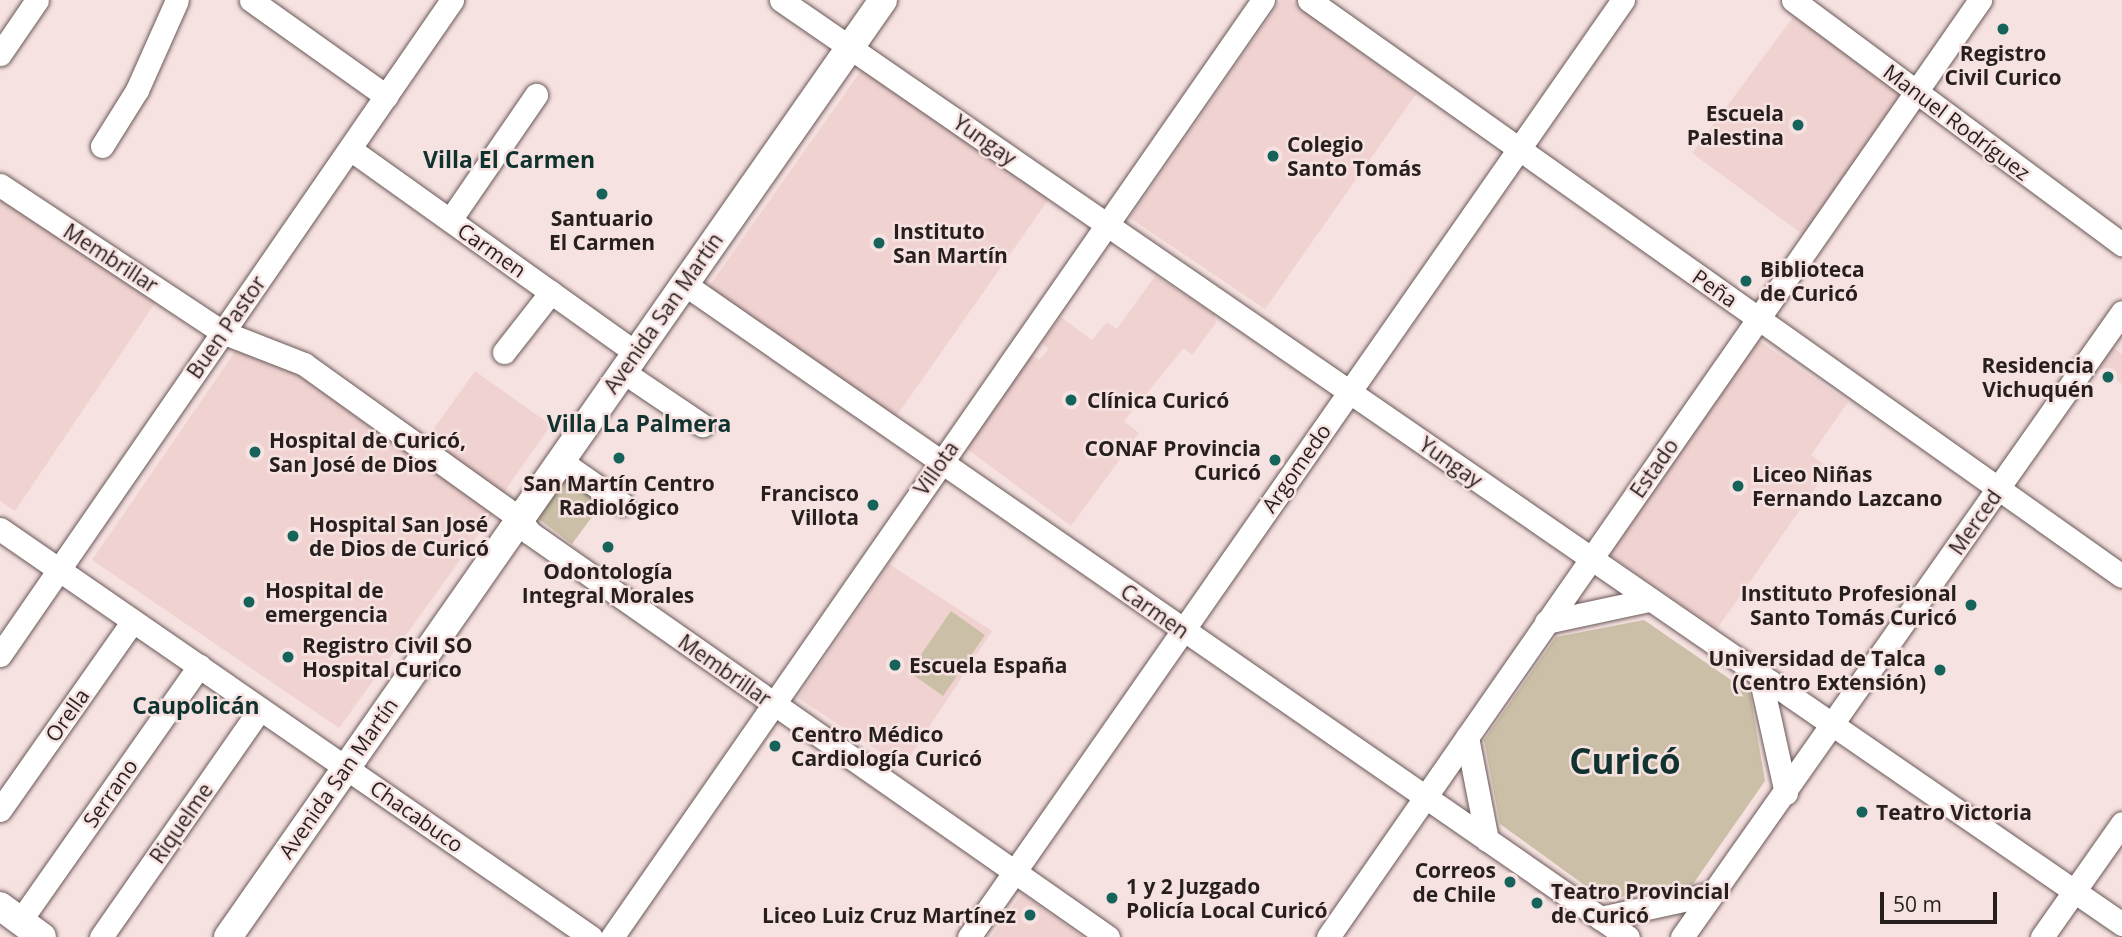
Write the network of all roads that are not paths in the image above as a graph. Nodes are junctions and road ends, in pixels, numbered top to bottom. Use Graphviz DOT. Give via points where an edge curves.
graph roads {
  1 [pos="37,0"];
  2 [pos="177,0"];
  3 [pos="251,0"];
  4 [pos="452,0"];
  5 [pos="781,0"];
  6 [pos="883,0"];
  7 [pos="1263,0"];
  8 [pos="1309,0"];
  9 [pos="1623,0"];
  10 [pos="1793,0"];
  11 [pos="1980,0"];
  12 [pos="850,47"];
  13 [pos="0,54"];
  14 [pos="1918,93"];
  15 [pos="537,95"];
  16 [pos="386,96"];
  17 [pos="102,146"];
  18 [pos="350,149"];
  19 [pos="1519,149"];
  20 [pos="0,185"];
  21 [pos="450,220"];
  22 [pos="1106,225"];
  23 [pos="2122,244"];
  24 [pos="683,283"];
  25 [pos="551,292"];
  26 [pos="2122,312"];
  27 [pos="1759,319"];
  28 [pos="222,332"];
  29 [pos="504,352"];
  30 [pos="628,361"];
  31 [pos="1349,392"];
  32 [pos="702,425"];
  33 [pos="559,460"];
  34 [pos="940,462"];
  35 [pos="1998,488"];
  36 [pos="622,504"];
  37 [pos="518,517"];
  38 [pos="0,529"];
  39 [pos="1590,558"];
  40 [pos="60,570"];
  41 [pos="2122,576"];
  42 [pos="1649,600"];
  43 [pos="133,621"];
  44 [pos="1546,622"];
  45 [pos="1183,630"];
  46 [pos="0,655"];
  47 [pos="199,666"];
  48 [pos="1760,676"];
  49 [pos="772,703"];
  50 [pos="260,709"];
  51 [pos="1832,725"];
  52 [pos="1467,737"];
  53 [pos="344,766"];
  54 [pos="1786,793"];
  55 [pos="1425,797"];
  56 [pos="0,810"];
  57 [pos="2122,823"];
  58 [pos="1488,840"];
  59 [pos="1015,872"];
  60 [pos="2074,891"];
  61 [pos="1711,894"];
  62 [pos="1600,918"];
  63 [pos="21,921"];
  64 [pos="2122,924"];
  65 [pos="101,937"];
  66 [pos="228,937"];
  67 [pos="591,937"];
  68 [pos="612,937"];
  69 [pos="969,937"];
  70 [pos="1108,937"];
  71 [pos="1328,937"];
  72 [pos="1628,937"];
  73 [pos="1682,937"];
  74 [pos="2042,937"];
  1 -- 13 [label="street"];
  2 -- 17 [label="street" via="136,90"];
  3 -- 16 [label="street"];
  4 -- 16 [label="street, Buen Pastor"];
  5 -- 12 [label="street, Yungay"];
  6 -- 12 [label="main road, Avenida San Martín"];
  7 -- 22 [label="street, Villota"];
  8 -- 19 [label="street, Peña"];
  9 -- 19 [label="street, Argomedo"];
  10 -- 14 [label="street, Manuel Rodríguez"];
  11 -- 14 [label="street, Estado"];
  12 -- 22 [label="street, Yungay"];
  12 -- 24 [label="main road, Avenida San Martín"];
  14 -- 23 [label="street, Manuel Rodríguez"];
  14 -- 27 [label="street, Estado"];
  15 -- 21 [label="street"];
  16 -- 18 [label="street, Buen Pastor"];
  18 -- 21 [label="street, Carmen"];
  18 -- 28 [label="street, Buen Pastor"];
  19 -- 27 [label="street, Peña"];
  19 -- 31 [label="street, Argomedo"];
  20 -- 28 [label="street, Membrillar"];
  21 -- 25 [label="street, Carmen"];
  22 -- 31 [label="street, Yungay"];
  22 -- 34 [label="street, Villota"];
  24 -- 30 [label="main road, Avenida San Martín"];
  24 -- 34 [label="street, Carmen"];
  25 -- 29 [label="street"];
  25 -- 30 [label="street, Carmen"];
  26 -- 35 [label="street, Merced"];
  27 -- 35 [label="street, Peña"];
  27 -- 39 [label="street, Estado"];
  28 -- 37 [label="street, Membrillar" via="304,364"];
  28 -- 40 [label="street, Buen Pastor"];
  30 -- 32 [label="street, Carmen"];
  30 -- 33 [label="main road, Avenida San Martín"];
  31 -- 39 [label="street, Yungay"];
  31 -- 45 [label="street, Argomedo"];
  33 -- 36 [label="street"];
  33 -- 37 [label="main road, Avenida San Martín"];
  34 -- 45 [label="street, Carmen"];
  34 -- 49 [label="street, Villota"];
  35 -- 41 [label="street, Peña"];
  35 -- 51 [label="street, Merced"];
  37 -- 49 [label="street, Membrillar" via="530,533"];
  37 -- 53 [label="main road, Avenida San Martín"];
  38 -- 40 [label="street, Chacabuco"];
  39 -- 42 [label="street, Yungay"];
  39 -- 44 [label="street, Estado"];
  40 -- 43 [label="street, Chacabuco"];
  40 -- 46 [label="street, Buen Pastor"];
  42 -- 44 [label="street"];
  42 -- 48 [label="street, Yungay"];
  43 -- 47 [label="street, Chacabuco"];
  43 -- 56 [label="street, Orella"];
  44 -- 52 [label="street, Estado"];
  45 -- 55 [label="street, Carmen"];
  45 -- 59 [label="street, Argomedo"];
  47 -- 50 [label="street, Chacabuco"];
  47 -- 63 [label="street, Serrano"];
  48 -- 51 [label="street, Yungay"];
  48 -- 54 [label="street"];
  49 -- 59 [label="street, Membrillar"];
  49 -- 68 [label="street, Villota"];
  50 -- 53 [label="street, Chacabuco"];
  50 -- 65 [label="street, Riquelme"];
  51 -- 54 [label="street, Merced"];
  51 -- 60 [label="street, Yungay"];
  52 -- 55 [label="street, Estado"];
  52 -- 58 [label="street"];
  53 -- 66 [label="main road, Avenida San Martín"];
  53 -- 67 [label="street, Chacabuco"];
  54 -- 61 [label="street, Merced"];
  55 -- 58 [label="street, Carmen"];
  55 -- 71 [label="street, Estado"];
  57 -- 60 [label="street"];
  58 -- 62 [label="street, Carmen"];
  59 -- 69 [label="street, Argomedo"];
  59 -- 70 [label="street, Membrillar"];
  60 -- 64 [label="street, Yungay"];
  60 -- 74 [label="street"];
  61 -- 62 [label="street"];
  61 -- 73 [label="street, Merced"];
  62 -- 72 [label="street, Carmen"];
}
